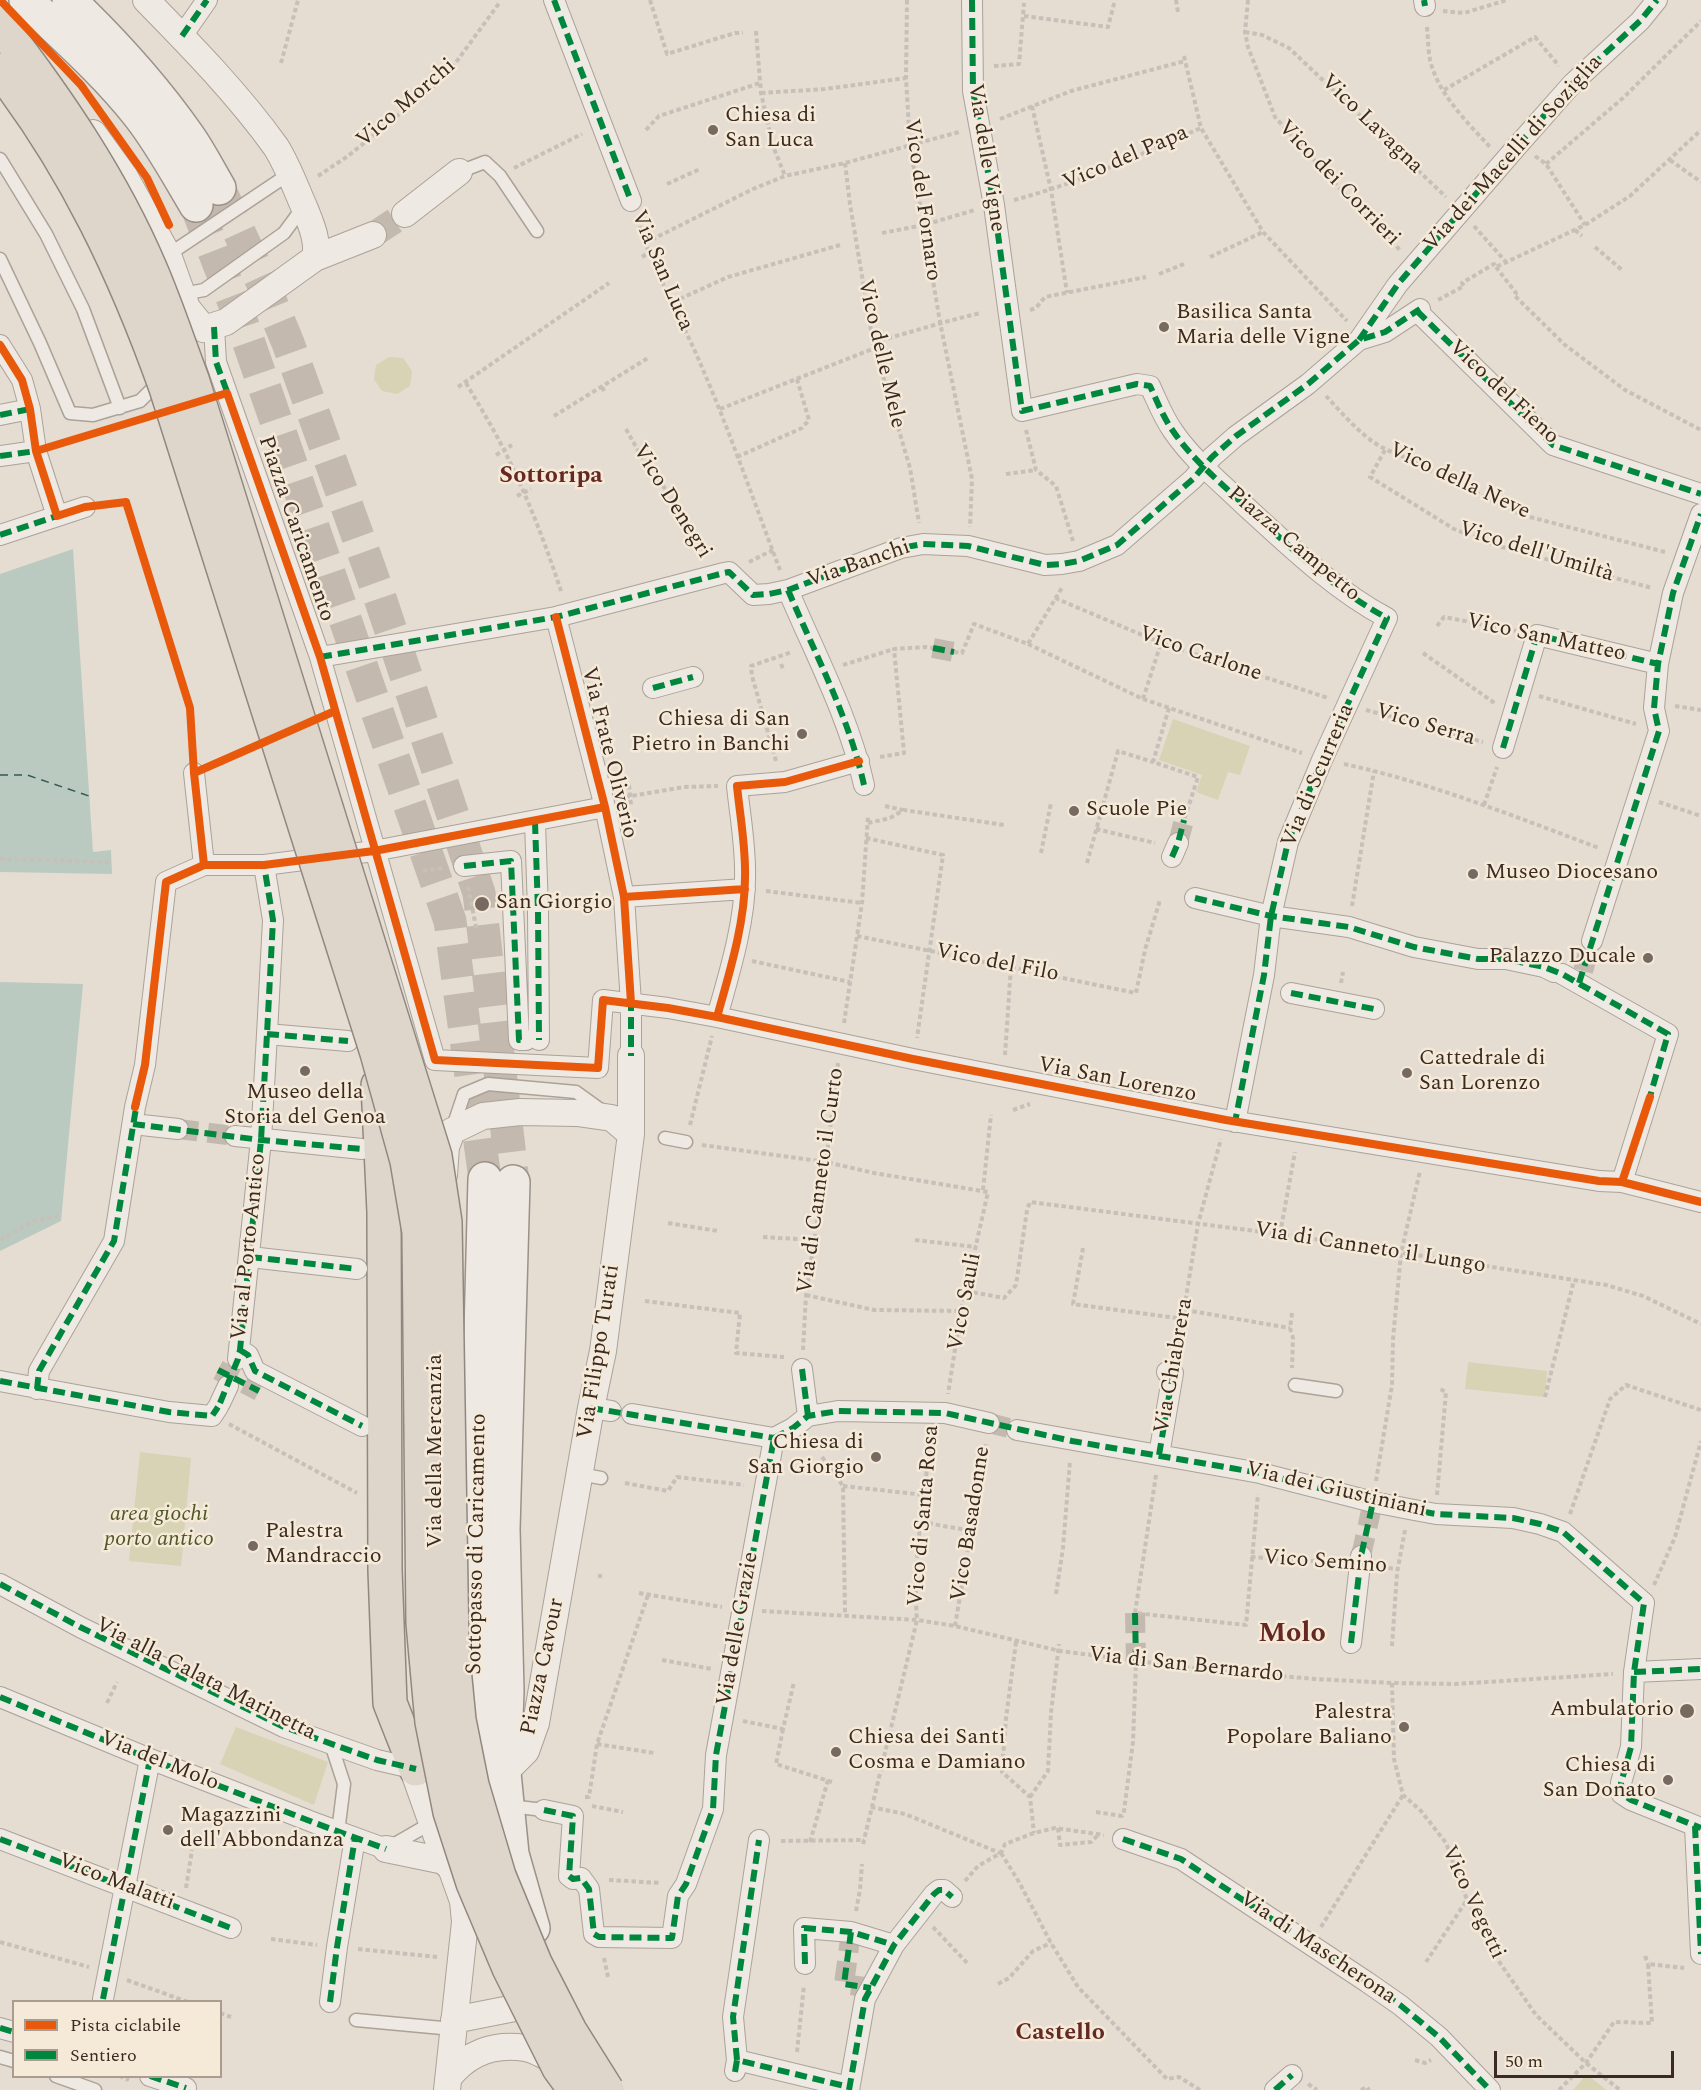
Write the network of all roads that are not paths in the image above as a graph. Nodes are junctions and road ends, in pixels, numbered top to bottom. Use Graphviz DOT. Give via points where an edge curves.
graph roads {
  1 [pos="26,0"];
  2 [pos="69,0"];
  3 [pos="146,0"];
  4 [pos="207,0"];
  5 [pos="554,0"];
  6 [pos="972,0"];
  7 [pos="1657,0"];
  8 [pos="0,13"];
  9 [pos="0,25"];
  10 [pos="182,36"];
  11 [pos="3,65"];
  12 [pos="0,159"];
  13 [pos="459,172"];
  14 [pos="289,174"];
  15 [pos="631,201"];
  16 [pos="304,206"];
  17 [pos="405,214"];
  18 [pos="537,231"];
  19 [pos="115,232"];
  20 [pos="374,236"];
  21 [pos="168,255"];
  22 [pos="315,258"];
  23 [pos="0,259"];
  24 [pos="143,282"];
  25 [pos="185,301"];
  26 [pos="1356,334"];
  27 [pos="201,336"];
  28 [pos="0,345"];
  29 [pos="1061,403"];
  30 [pos="120,408"];
  31 [pos="30,409"];
  32 [pos="0,414"];
  33 [pos="36,451"];
  34 [pos="0,456"];
  35 [pos="1207,462"];
  36 [pos="1701,494"];
  37 [pos="85,507"];
  38 [pos="1701,514"];
  39 [pos="57,516"];
  40 [pos="0,535"];
  41 [pos="719,575"];
  42 [pos="792,589"];
  43 [pos="562,615"];
  44 [pos="1388,618"];
  45 [pos="320,657"];
  46 [pos="1658,664"];
  47 [pos="693,677"];
  48 [pos="654,688"];
  49 [pos="1503,747"];
  50 [pos="859,761"];
  51 [pos="194,773"];
  52 [pos="864,785"];
  53 [pos="605,807"];
  54 [pos="535,822"];
  55 [pos="374,851"];
  56 [pos="204,865"];
  57 [pos="264,865"];
  58 [pos="464,866"];
  59 [pos="745,889"];
  60 [pos="624,897"];
  61 [pos="1195,898"];
  62 [pos="1271,916"];
  63 [pos="1592,941"];
  64 [pos="1292,993"];
  65 [pos="631,1003"];
  66 [pos="1374,1009"];
  67 [pos="717,1017"];
  68 [pos="267,1034"];
  69 [pos="362,1047"];
  70 [pos="631,1056"];
  71 [pos="1231,1121"];
  72 [pos="133,1124"];
  73 [pos="178,1129"];
  74 [pos="630,1129"];
  75 [pos="235,1136"];
  76 [pos="665,1138"];
  77 [pos="261,1140"];
  78 [pos="686,1142"];
  79 [pos="362,1149"];
  80 [pos="499,1180"];
  81 [pos="1622,1182"];
  82 [pos="1701,1202"];
  83 [pos="250,1257"];
  84 [pos="357,1269"];
  85 [pos="802,1364"];
  86 [pos="1170,1373"];
  87 [pos="0,1381"];
  88 [pos="1295,1385"];
  89 [pos="37,1389"];
  90 [pos="1336,1391"];
  91 [pos="219,1403"];
  92 [pos="632,1414"];
  93 [pos="808,1416"];
  94 [pos="989,1423"];
  95 [pos="362,1426"];
  96 [pos="1017,1430"];
  97 [pos="774,1438"];
  98 [pos="1159,1455"];
  99 [pos="1361,1560"];
  100 [pos="563,1570"];
  101 [pos="0,1574"];
  102 [pos="0,1584"];
  103 [pos="1351,1643"];
  104 [pos="1701,1669"];
  105 [pos="1634,1671"];
  106 [pos="0,1698"];
  107 [pos="331,1744"];
  108 [pos="150,1759"];
  109 [pos="416,1769"];
  110 [pos="492,1771"];
  111 [pos="508,1806"];
  112 [pos="544,1810"];
  113 [pos="434,1822"];
  114 [pos="1698,1827"];
  115 [pos="347,1835"];
  116 [pos="0,1839"];
  117 [pos="1123,1839"];
  118 [pos="759,1840"];
  119 [pos="386,1849"];
  120 [pos="449,1862"];
  121 [pos="125,1886"];
  122 [pos="952,1897"];
  123 [pos="500,1907"];
  124 [pos="231,1928"];
  125 [pos="894,1945"];
  126 [pos="1696,1961"];
  127 [pos="805,1964"];
  128 [pos="103,1999"];
  129 [pos="330,2002"];
  130 [pos="567,2002"];
  131 [pos="536,2004"];
  132 [pos="356,2020"];
  133 [pos="454,2024"];
  134 [pos="1292,2075"];
  135 [pos="62,2078"];
  136 [pos="156,2078"];
  137 [pos="448,2083"];
  138 [pos="578,2083"];
  139 [pos="186,2088"];
  140 [pos="849,2089"];
  141 [pos="95,2090"];
  142 [pos="607,2090"];
  143 [pos="621,2090"];
  144 [pos="1275,2090"];
  145 [pos="1490,2090"];
  1 -- 2 [label="main road" via="104,74 140,116 171,162 207,197 190,138 150,85"];
  3 -- 10 [label="street"];
  4 -- 10 [label="street"];
  5 -- 15 [label="street, Via San Luca"];
  6 -- 29 [label="street, Via delle Vigne" via="973,91 994,205 1022,411"];
  7 -- 26 [label="street, Via dei Macelli di Soziglia" via="1518,144"];
  8 -- 21 [label="street" via="62,89 125,177"];
  9 -- 142 [label="highway, bridge" via="60,106 95,162 136,238 166,306 435,1156 445,1222 452,1648 459,1720 472,1785 499,1876 535,1963 570,2031"];
  10 -- 14 [label="street" via="277,149"];
  11 -- 19 [label="lane" via="58,138"];
  11 -- 69 [label="highway, bridge" via="103,233 144,324"];
  12 -- 30 [label="lane" via="46,234 83,309"];
  13 -- 17 [label="street"];
  13 -- 18 [label="lane" via="485,162 500,176"];
  14 -- 16 [label="street"];
  14 -- 21 [label="lane"];
  16 -- 22 [label="street" via="316,241"];
  16 -- 25 [label="lane" via="284,233"];
  20 -- 22 [label="street"];
  21 -- 25 [label="street"];
  22 -- 27 [label="street"];
  23 -- 30 [label="lane" via="70,413 93,415"];
  24 -- 25 [label="lane"];
  25 -- 27 [label="street"];
  26 -- 35 [label="street, Via Banchi" via="1314,387 1236,436"];
  26 -- 36 [label="street, Vico del Fieno" via="1385,332 1419,310 1553,445"];
  27 -- 30 [label="lane" via="140,401"];
  27 -- 45 [label="street, Piazza Caricamento" via="216,362"];
  28 -- 31 [label="street" via="22,380"];
  29 -- 35 [label="street, Piazza Campetto" via="1137,384 1150,386 1173,431"];
  31 -- 32 [label="street"];
  31 -- 33 [label="street"];
  33 -- 34 [label="street"];
  33 -- 39 [label="street"];
  35 -- 42 [label="street, Via Banchi" via="1118,545 1078,561 1045,565 968,546 923,544 901,548"];
  35 -- 44 [label="street, Piazza Campetto" via="1289,546 1365,606"];
  37 -- 39 [label="street"];
  38 -- 46 [label="street" via="1673,593"];
  39 -- 40 [label="street"];
  41 -- 42 [label="street, Via Banchi" via="729,572 753,595"];
  41 -- 43 [label="street, Piazza Caricamento"];
  42 -- 50 [label="street"];
  43 -- 45 [label="street, Piazza Caricamento"];
  43 -- 53 [label="street, Via Frate Oliverio"];
  44 -- 62 [label="street, Via di Scurreria" via="1288,842"];
  45 -- 55 [label="street, Piazza Caricamento"];
  46 -- 49 [label="street, Vico San Matteo" via="1537,635"];
  46 -- 63 [label="street" via="1654,708 1659,731"];
  47 -- 48 [label="street"];
  50 -- 52 [label="street"];
  50 -- 59 [label="street" via="780,782 737,786"];
  51 -- 56 [label="street"];
  53 -- 54 [label="street"];
  53 -- 60 [label="street, Via Frate Oliverio"];
  54 -- 55 [label="street"];
  54 -- 58 [label="street" via="538,910 532,1040 519,1040 511,861"];
  55 -- 57 [label="street"];
  55 -- 65 [label="street" via="435,1060 598,1068 603,1000"];
  56 -- 57 [label="street"];
  56 -- 72 [label="street" via="166,882 145,1065"];
  57 -- 68 [label="street, Via al Porto Antico" via="273,920"];
  59 -- 60 [label="street"];
  59 -- 67 [label="street" via="734,957"];
  60 -- 65 [label="street, Via Frate Oliverio"];
  61 -- 62 [label="street"];
  62 -- 71 [label="street, Via di Scurreria" via="1264,975"];
  62 -- 81 [label="street" via="1349,927 1414,947 1478,959 1506,959 1544,967 1570,975 1668,1034"];
  64 -- 66 [label="street"];
  65 -- 67 [label="street, Via San Lorenzo"];
  65 -- 70 [label="street, Via Filippo Turati"];
  67 -- 71 [label="street, Via San Lorenzo"];
  68 -- 69 [label="street"];
  68 -- 77 [label="street, Via al Porto Antico"];
  69 -- 109 [label="highway, bridge" via="384,1212 385,1570 390,1703"];
  69 -- 138 [label="highway, bridge" via="407,1161 419,1232 423,1623 432,1722 450,1812 473,1883 509,1968 560,2068"];
  70 -- 74 [label="street, Via Filippo Turati"];
  71 -- 81 [label="street, Via San Lorenzo"];
  72 -- 73 [label="street"];
  72 -- 89 [label="street" via="114,1241 39,1371"];
  74 -- 100 [label="street, Via Filippo Turati" via="591,1476"];
  74 -- 109 [label="street, Via della Mercanzia" via="577,1113 520,1112 483,1116 452,1131 446,1147 439,1209 434,1476 442,1632 418,1709"];
  75 -- 77 [label="street"];
  76 -- 78 [label="lane"];
  77 -- 79 [label="street"];
  77 -- 83 [label="street, Via al Porto Antico"];
  80 -- 110 [label="main road, Sottopasso di Caricamento" via="507,1691"];
  81 -- 82 [label="street, Via San Lorenzo"];
  83 -- 84 [label="street"];
  83 -- 95 [label="street, Via al Porto Antico" via="239,1354 248,1355 255,1371"];
  85 -- 93 [label="street"];
  86 -- 98 [label="street, Via Chiabrera"];
  87 -- 89 [label="street"];
  88 -- 90 [label="lane"];
  89 -- 91 [label="street" via="169,1413"];
  92 -- 97 [label="street"];
  93 -- 94 [label="street" via="838,1411 940,1412"];
  93 -- 97 [label="street"];
  96 -- 98 [label="street, Via dei Giustiniani"];
  97 -- 112 [label="street, Via delle Grazie" via="716,1755 713,1809 678,1896 672,1938 594,1934 589,1889 581,1878 569,1876 573,1816"];
  98 -- 105 [label="street, Via dei Giustiniani" via="1260,1473 1409,1509 1513,1518 1563,1532 1639,1598"];
  99 -- 103 [label="street"];
  100 -- 110 [label="street, Piazza Cavour" via="536,1723 526,1751"];
  101 -- 107 [label="lane, Via alla Calata Marinetta" via="190,1675"];
  102 -- 107 [label="street" via="284,1727"];
  104 -- 105 [label="street"];
  105 -- 114 [label="street" via="1631,1747 1621,1783 1622,1794"];
  106 -- 108 [label="street, Via del Molo"];
  107 -- 109 [label="street"];
  107 -- 115 [label="lane, Via alla Calata Marinetta" via="344,1784"];
  108 -- 115 [label="street, Via del Molo"];
  108 -- 121 [label="street"];
  109 -- 113 [label="street"];
  110 -- 111 [label="main road"];
  110 -- 113 [label="lane" via="475,1781 464,1800"];
  110 -- 123 [label="main road, Sottopasso di Caricamento" via="488,1865"];
  111 -- 112 [label="lane"];
  111 -- 130 [label="main road" via="512,1854 532,1925"];
  113 -- 119 [label="lane"];
  113 -- 120 [label="street"];
  114 -- 126 [label="street"];
  115 -- 119 [label="street, Via del Molo"];
  115 -- 129 [label="street"];
  116 -- 121 [label="street, Vico Malatti"];
  117 -- 145 [label="street, Via di Mascherona" via="1181,1859 1408,2011 1454,2051"];
  118 -- 140 [label="street" via="734,2017 736,2066 794,2073"];
  119 -- 120 [label="street, Via del Molo"];
  120 -- 123 [label="street"];
  120 -- 133 [label="street" via="463,1900 465,1922"];
  121 -- 124 [label="street, Vico Malatti"];
  121 -- 128 [label="street"];
  122 -- 125 [label="street" via="944,1890 934,1894"];
  123 -- 131 [label="main road"];
  125 -- 127 [label="street" via="851,1932 804,1928"];
  125 -- 140 [label="street" via="865,1999"];
  130 -- 131 [label="street" via="558,1998"];
  130 -- 143 [label="main road"];
  131 -- 133 [label="street"];
  131 -- 138 [label="main road"];
  132 -- 133 [label="lane"];
  133 -- 137 [label="street"];
  134 -- 144 [label="street"];
  135 -- 141 [label="lane"];
  136 -- 139 [label="street"];
  137 -- 138 [label="street" via="459,2063 472,2055 512,2047 526,2048"];
}
